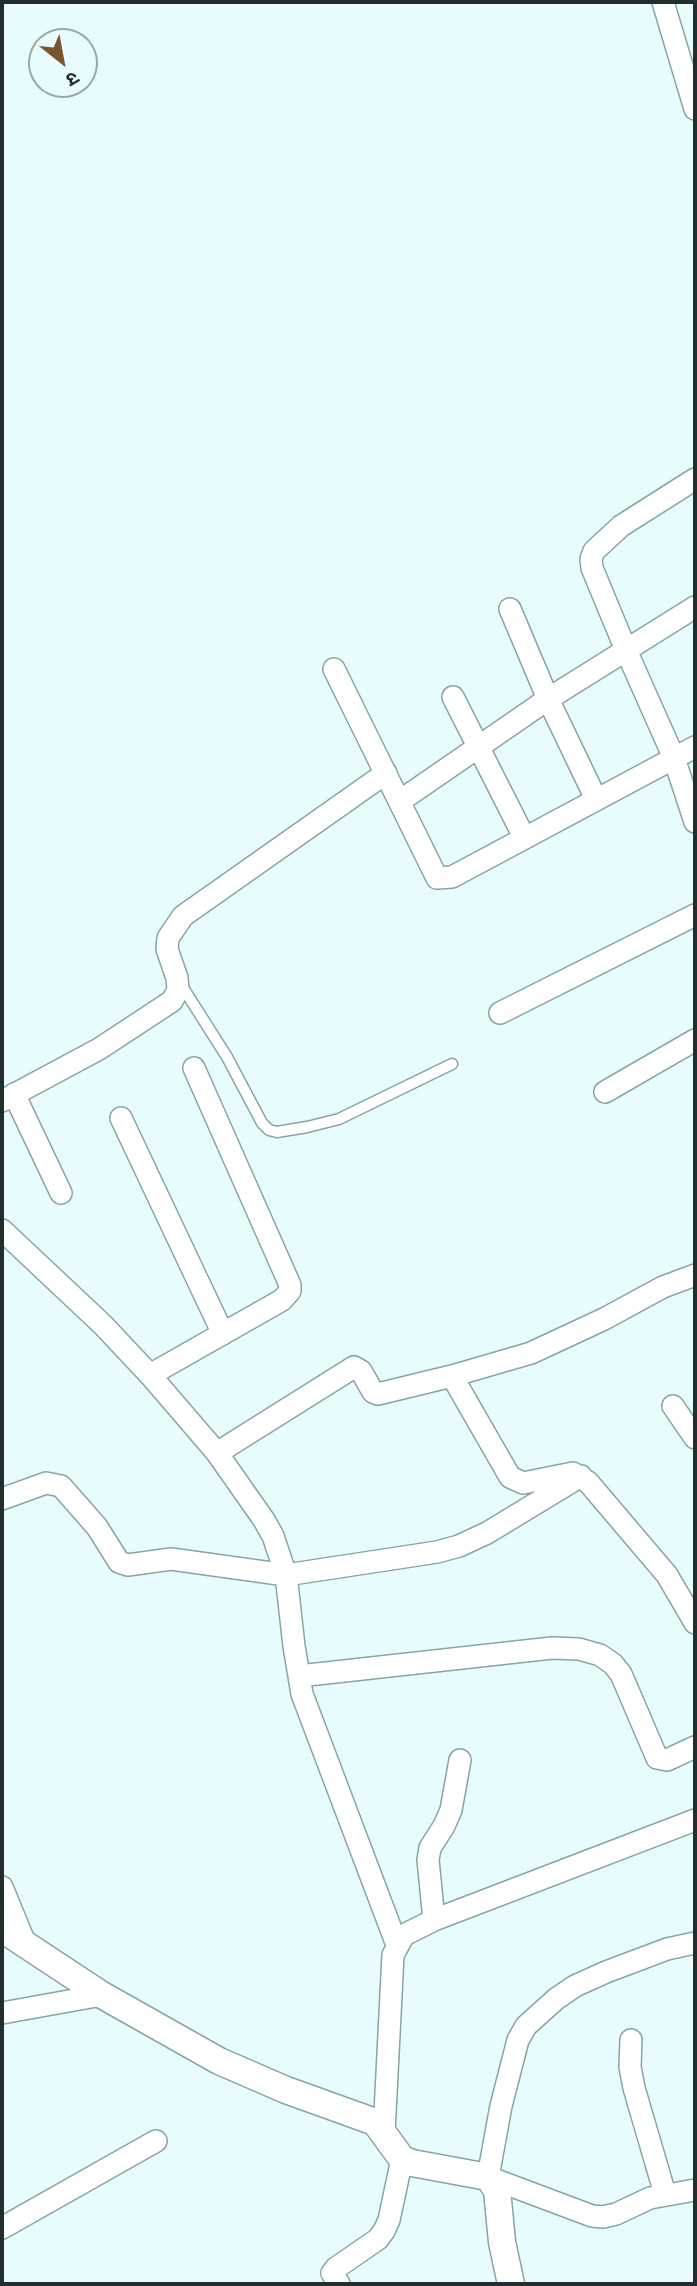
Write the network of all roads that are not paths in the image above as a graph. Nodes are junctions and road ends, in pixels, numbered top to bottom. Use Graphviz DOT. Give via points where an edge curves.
graph roads {
  1 [pos="663,2"];
  2 [pos="695,109"];
  3 [pos="695,479"];
  4 [pos="695,607"];
  5 [pos="510,609"];
  6 [pos="626,650"];
  7 [pos="334,669"];
  8 [pos="453,697"];
  9 [pos="548,699"];
  10 [pos="480,746"];
  11 [pos="695,747"];
  12 [pos="674,758"];
  13 [pos="386,773"];
  14 [pos="596,799"];
  15 [pos="400,801"];
  16 [pos="695,822"];
  17 [pos="524,837"];
  18 [pos="695,915"];
  19 [pos="177,978"];
  20 [pos="500,1013"];
  21 [pos="695,1040"];
  22 [pos="452,1064"];
  23 [pos="194,1068"];
  24 [pos="605,1092"];
  25 [pos="8,1098"];
  26 [pos="121,1118"];
  27 [pos="61,1193"];
  28 [pos="2,1230"];
  29 [pos="695,1275"];
  30 [pos="223,1334"];
  31 [pos="150,1375"];
  32 [pos="452,1376"];
  33 [pos="673,1406"];
  34 [pos="695,1438"];
  35 [pos="217,1454"];
  36 [pos="581,1476"];
  37 [pos="2,1499"];
  38 [pos="286,1575"];
  39 [pos="695,1623"];
  40 [pos="299,1676"];
  41 [pos="695,1747"];
  42 [pos="460,1760"];
  43 [pos="695,1821"];
  44 [pos="2,1887"];
  45 [pos="434,1920"];
  46 [pos="2,1929"];
  47 [pos="25,1943"];
  48 [pos="695,1943"];
  49 [pos="397,1945"];
  50 [pos="102,1995"];
  51 [pos="2,2013"];
  52 [pos="631,2040"];
  53 [pos="384,2133"];
  54 [pos="156,2141"];
  55 [pos="402,2159"];
  56 [pos="488,2177"];
  57 [pos="695,2192"];
  58 [pos="665,2194"];
  59 [pos="2,2228"];
  60 [pos="339,2284"];
  61 [pos="511,2284"];
  1 -- 2 [label="street"];
  3 -- 6 [label="street" via="621,526 594,551 592,568"];
  4 -- 6 [label="street"];
  5 -- 9 [label="street"];
  6 -- 9 [label="street"];
  6 -- 12 [label="street"];
  7 -- 13 [label="street"];
  8 -- 10 [label="street"];
  9 -- 10 [label="street"];
  9 -- 14 [label="street"];
  10 -- 15 [label="street"];
  10 -- 17 [label="street"];
  11 -- 12 [label="street"];
  12 -- 14 [label="street"];
  12 -- 16 [label="street"];
  13 -- 15 [label="street"];
  13 -- 19 [label="street" via="183,916 168,937 167,949"];
  14 -- 17 [label="street"];
  15 -- 17 [label="street" via="437,878 452,877"];
  18 -- 20 [label="street"];
  19 -- 22 [label="lane" via="269,1130 339,1119"];
  19 -- 25 [label="street" via="172,1002 99,1049"];
  21 -- 24 [label="street"];
  23 -- 30 [label="street" via="290,1285 288,1296"];
  25 -- 27 [label="street"];
  26 -- 30 [label="street"];
  28 -- 31 [label="street"];
  29 -- 32 [label="street" via="531,1353"];
  30 -- 31 [label="street"];
  31 -- 35 [label="street"];
  32 -- 35 [label="street" via="378,1394 354,1367"];
  32 -- 36 [label="street" via="510,1477 523,1483 565,1473"];
  33 -- 34 [label="street"];
  35 -- 38 [label="street" via="264,1520"];
  36 -- 38 [label="street" via="459,1546"];
  36 -- 39 [label="street" via="667,1575"];
  37 -- 38 [label="street" via="46,1483 61,1486 97,1527 119,1562 128,1565 171,1559"];
  38 -- 40 [label="street"];
  40 -- 41 [label="street" via="552,1648 579,1649 600,1655 621,1674 657,1758 667,1760"];
  40 -- 49 [label="street"];
  42 -- 45 [label="street" via="451,1810 428,1860"];
  43 -- 45 [label="street"];
  44 -- 47 [label="street"];
  45 -- 49 [label="street" via="411,1930"];
  46 -- 47 [label="street"];
  47 -- 50 [label="street"];
  48 -- 56 [label="street" via="667,1949 575,1986 526,2026 501,2106"];
  49 -- 53 [label="street"];
  50 -- 51 [label="street"];
  50 -- 53 [label="street" via="219,2061 363,2116"];
  52 -- 58 [label="street" via="634,2088"];
  53 -- 55 [label="street"];
  54 -- 59 [label="street"];
  55 -- 56 [label="street"];
  55 -- 60 [label="street" via="384,2231 332,2273"];
  56 -- 58 [label="street" via="592,2216 616,2214"];
  56 -- 61 [label="street" via="497,2190"];
  57 -- 58 [label="street"];
}
